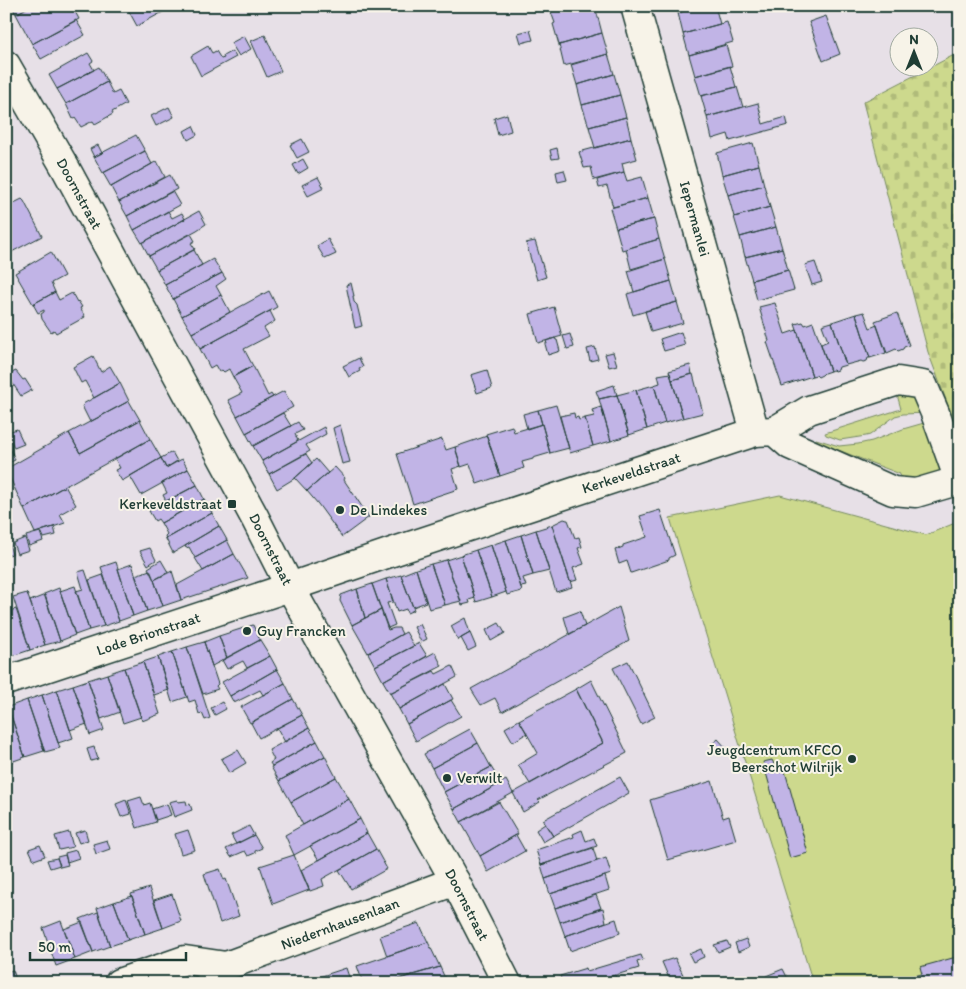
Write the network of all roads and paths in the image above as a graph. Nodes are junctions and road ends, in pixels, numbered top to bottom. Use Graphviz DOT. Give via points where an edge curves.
graph roads {
  1 [pos="635,6"];
  2 [pos="6,65"];
  3 [pos="764,431"];
  4 [pos="959,480"];
  5 [pos="290,587"];
  6 [pos="6,681"];
  7 [pos="455,881"];
  8 [pos="218,974"];
  9 [pos="119,983"];
  10 [pos="507,983"];
  1 -- 3 [label="street, Iepermanlei"];
  2 -- 5 [label="street, Doornstraat" via="76,186"];
  3 -- 4 [label="street, Kerkeveldstraat" via="893,491 916,493"];
  3 -- 4 [label="street, Kerkeveldstraat" via="809,410 898,381 923,385"];
  3 -- 5 [label="street, Kerkeveldstraat"];
  5 -- 6 [label="street, Lode Brionstraat"];
  5 -- 7 [label="street, Doornstraat"];
  7 -- 8 [label="street, Niedernhausenlaan"];
  7 -- 10 [label="street, Doornstraat"];
  8 -- 9 [label="street, Niedernhausenlaan" via="185,960"];
}
